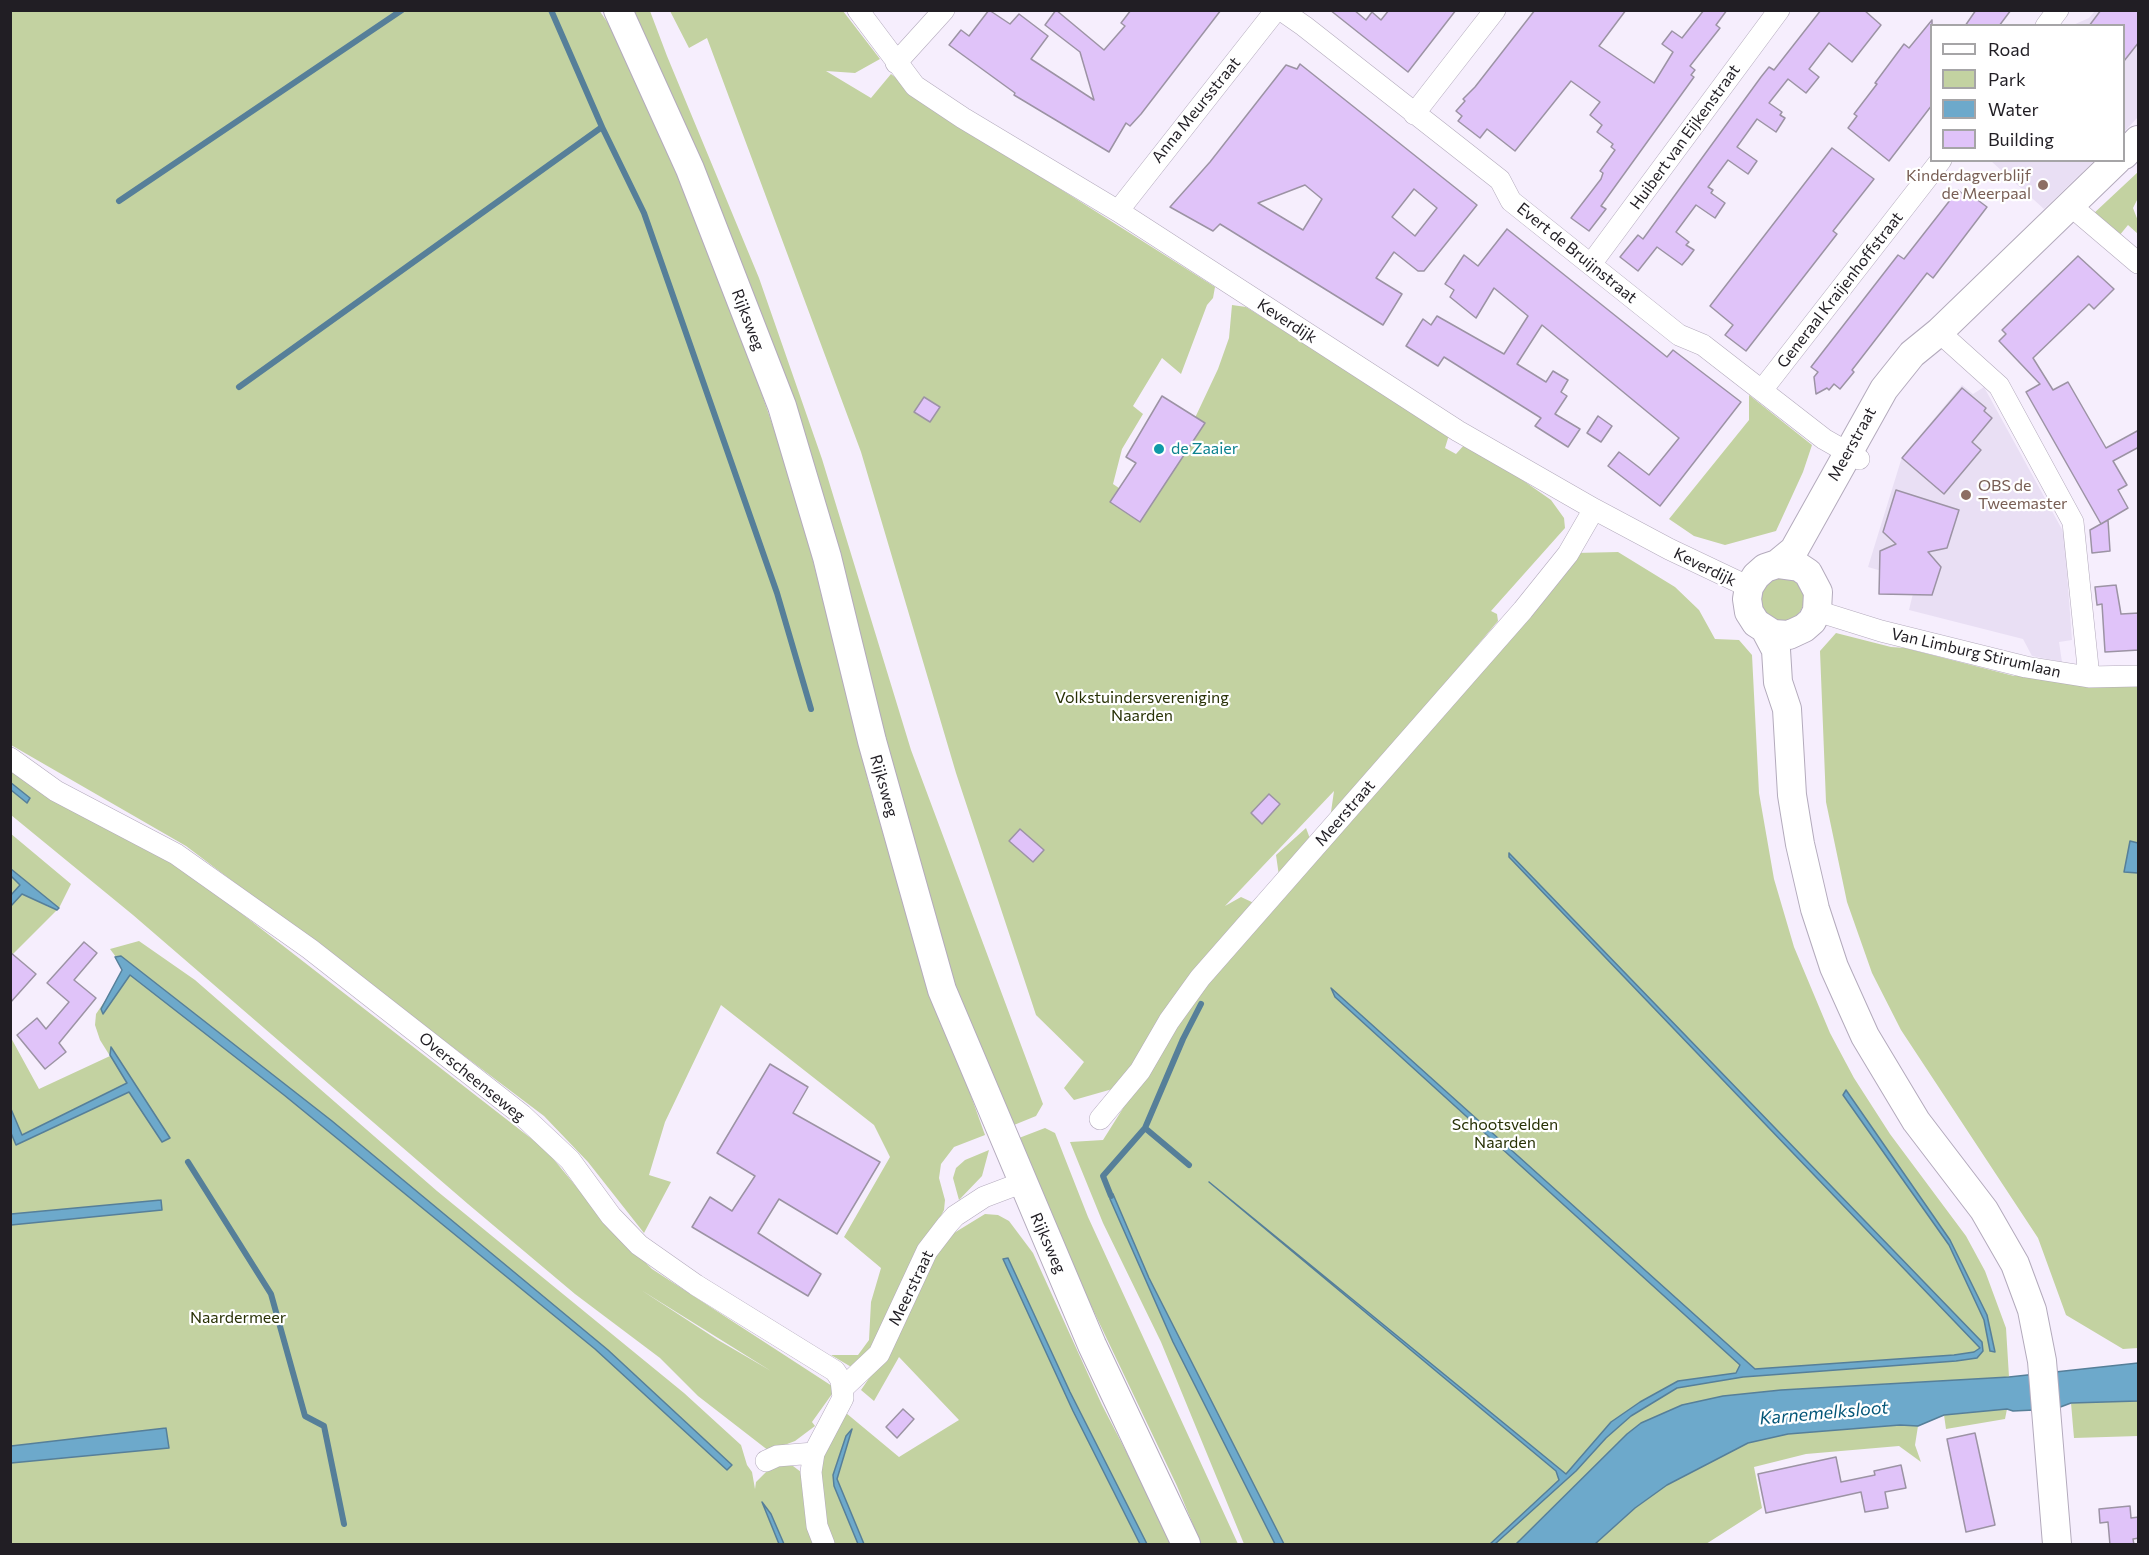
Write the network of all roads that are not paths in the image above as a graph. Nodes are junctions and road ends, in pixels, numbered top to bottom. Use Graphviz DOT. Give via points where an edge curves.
graph roads {
  1 [pos="858,10"];
  2 [pos="944,10"];
  3 [pos="1278,10"];
  4 [pos="1495,10"];
  5 [pos="1779,10"];
  6 [pos="2058,10"];
  7 [pos="618,12"];
  8 [pos="2048,24"];
  9 [pos="896,63"];
  10 [pos="1414,114"];
  11 [pos="2139,140"];
  12 [pos="2125,154"];
  13 [pos="1939,162"];
  14 [pos="2115,162"];
  15 [pos="2071,206"];
  16 [pos="1118,211"];
  17 [pos="2139,263"];
  18 [pos="1591,264"];
  19 [pos="1939,332"];
  20 [pos="1762,390"];
  21 [pos="1853,456"];
  22 [pos="1594,509"];
  23 [pos="1777,564"];
  24 [pos="1814,582"];
  25 [pos="1749,587"];
  26 [pos="1810,620"];
  27 [pos="1766,631"];
  28 [pos="2139,676"];
  29 [pos="2090,677"];
  30 [pos="1787,709"];
  31 [pos="10,758"];
  32 [pos="1100,1119"];
  33 [pos="1021,1183"];
  34 [pos="843,1388"];
  35 [pos="814,1453"];
  36 [pos="766,1461"];
  37 [pos="824,1545"];
  38 [pos="1186,1545"];
  39 [pos="2056,1545"];
  1 -- 9 [label="street, Keverdijk"];
  2 -- 9 [label="street"];
  3 -- 10 [label="street, Evert de Bruijnstraat" via="1304,26"];
  3 -- 16 [label="street, Anna Meursstraat"];
  4 -- 10 [label="street"];
  5 -- 18 [label="street, Huibert van Eijkenstraat"];
  6 -- 8 [label="street"];
  7 -- 33 [label="street, Rijksweg" via="690,169 782,406 827,557 872,741 942,990"];
  9 -- 16 [label="street, Keverdijk" via="915,86 963,118"];
  10 -- 18 [label="street, Evert de Bruijnstraat" via="1500,180 1511,201"];
  11 -- 12 [label="street"];
  13 -- 20 [label="street, Generaal Kraijenhoffstraat"];
  14 -- 15 [label="street, Meerstraat"];
  15 -- 17 [label="street"];
  15 -- 19 [label="street, Meerstraat"];
  16 -- 22 [label="street, Keverdijk" via="1458,431"];
  18 -- 20 [label="street, Evert de Bruijnstraat" via="1679,335 1703,345"];
  19 -- 21 [label="street, Meerstraat"];
  19 -- 29 [label="street" via="1999,386 2073,522"];
  20 -- 21 [label="street, Evert de Bruijnstraat" via="1830,444"];
  21 -- 23 [label="street, Meerstraat" via="1800,540"];
  21 -- 24 [label="street, Meerstraat" via="1814,549"];
  22 -- 25 [label="street, Keverdijk"];
  22 -- 32 [label="street, Meerstraat" via="1568,554 1524,610 1200,978 1140,1071"];
  23 -- 24 [label="street" via="1799,567"];
  23 -- 25 [label="street" via="1760,572"];
  24 -- 26 [label="street" via="1818,592"];
  25 -- 27 [label="street" via="1749,612"];
  26 -- 27 [label="street" via="1781,635"];
  26 -- 29 [label="street, Van Limburg Stirumlaan" via="1881,631 2026,667"];
  26 -- 30 [label="street" via="1794,649"];
  27 -- 30 [label="street" via="1776,650 1778,682"];
  28 -- 29 [label="street, Van Limburg Stirumlaan"];
  30 -- 39 [label="street" via="1792,795 1800,844 1834,967 1865,1036 1917,1121 1984,1209 2015,1264 2032,1311 2042,1361"];
  31 -- 34 [label="street, Overscheenseweg" via="56,791 176,854 310,949 522,1115 570,1160 639,1245 835,1371"];
  33 -- 34 [label="street, Meerstraat" via="984,1197 955,1216 927,1251 879,1354"];
  33 -- 38 [label="street, Rijksweg"];
  34 -- 35 [label="street" via="841,1405"];
  35 -- 36 [label="street" via="777,1456"];
  35 -- 37 [label="street" via="811,1492"];
}
